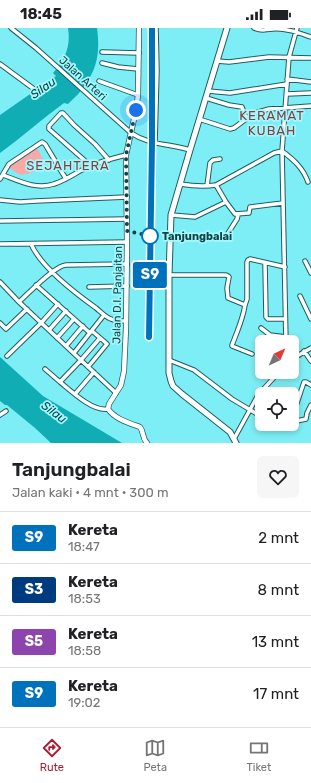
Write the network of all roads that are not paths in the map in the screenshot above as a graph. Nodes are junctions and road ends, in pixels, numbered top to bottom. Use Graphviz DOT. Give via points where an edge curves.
graph roads {
  1 [pos="12,28"];
  2 [pos="139,28"];
  3 [pos="156,28"];
  4 [pos="227,28"];
  5 [pos="254,28"];
  6 [pos="296,30"];
  7 [pos="311,37"];
  8 [pos="102,52"];
  9 [pos="139,53"];
  10 [pos="289,57"];
  11 [pos="311,58"];
  12 [pos="217,61"];
  13 [pos="102,63"];
  14 [pos="0,64"];
  15 [pos="138,68"];
  16 [pos="287,79"];
  17 [pos="99,81"];
  18 [pos="311,82"];
  19 [pos="288,84"];
  20 [pos="34,89"];
  21 [pos="208,91"];
  22 [pos="311,93"];
  23 [pos="287,94"];
  24 [pos="138,95"];
  25 [pos="206,98"];
  26 [pos="311,106"];
  27 [pos="286,108"];
  28 [pos="246,118"];
  29 [pos="199,119"];
  30 [pos="131,133"];
  31 [pos="155,143"];
  32 [pos="190,150"];
  33 [pos="282,151"];
  34 [pos="126,155"];
  35 [pos="109,160"];
  36 [pos="220,160"];
  37 [pos="91,166"];
  38 [pos="3,175"];
  39 [pos="0,179"];
  40 [pos="66,179"];
  41 [pos="308,182"];
  42 [pos="180,184"];
  43 [pos="216,185"];
  44 [pos="207,186"];
  45 [pos="127,197"];
  46 [pos="0,200"];
  47 [pos="226,202"];
  48 [pos="283,203"];
  49 [pos="171,215"];
  50 [pos="238,215"];
  51 [pos="127,219"];
  52 [pos="0,221"];
  53 [pos="225,238"];
  54 [pos="127,242"];
  55 [pos="0,244"];
  56 [pos="30,244"];
  57 [pos="305,261"];
  58 [pos="265,263"];
  59 [pos="127,264"];
  60 [pos="285,267"];
  61 [pos="52,272"];
  62 [pos="311,273"];
  63 [pos="169,275"];
  64 [pos="0,282"];
  65 [pos="36,285"];
  66 [pos="127,286"];
  67 [pos="89,287"];
  68 [pos="0,290"];
  69 [pos="7,290"];
  70 [pos="300,296"];
  71 [pos="19,302"];
  72 [pos="58,304"];
  73 [pos="246,305"];
  74 [pos="311,307"];
  75 [pos="27,309"];
  76 [pos="306,309"];
  77 [pos="66,311"];
  78 [pos="104,315"];
  79 [pos="74,319"];
  80 [pos="311,319"];
  81 [pos="285,320"];
  82 [pos="126,321"];
  83 [pos="0,323"];
  84 [pos="41,323"];
  85 [pos="83,326"];
  86 [pos="261,328"];
  87 [pos="49,330"];
  88 [pos="91,332"];
  89 [pos="270,335"];
  90 [pos="286,335"];
  91 [pos="57,338"];
  92 [pos="100,338"];
  93 [pos="66,346"];
  94 [pos="311,348"];
  95 [pos="304,351"];
  96 [pos="74,354"];
  97 [pos="252,354"];
  98 [pos="299,354"];
  99 [pos="7,356"];
  100 [pos="81,360"];
  101 [pos="169,360"];
  102 [pos="311,361"];
  103 [pos="88,366"];
  104 [pos="45,369"];
  105 [pos="94,372"];
  106 [pos="273,379"];
  107 [pos="60,382"];
  108 [pos="311,385"];
  109 [pos="116,393"];
  110 [pos="75,394"];
  111 [pos="299,397"];
  112 [pos="311,405"];
  113 [pos="108,409"];
  114 [pos="250,410"];
  115 [pos="6,411"];
  116 [pos="255,413"];
  117 [pos="0,415"];
  118 [pos="299,420"];
  119 [pos="235,441"];
  120 [pos="148,443"];
  1 -- 30 [label="street, Jalan Arteri"];
  2 -- 9 [label="main road, Jalan D.I. Panjaitan"];
  3 -- 31 [label="street"];
  4 -- 12 [label="highway"];
  5 -- 6 [label="street"];
  6 -- 7 [label="street"];
  6 -- 10 [label="street"];
  8 -- 9 [label="street"];
  9 -- 15 [label="main road, Jalan D.I. Panjaitan"];
  10 -- 11 [label="street"];
  10 -- 12 [label="street"];
  10 -- 16 [label="street"];
  12 -- 21 [label="highway"];
  13 -- 15 [label="street"];
  14 -- 20 [label="street"];
  15 -- 24 [label="main road, Jalan D.I. Panjaitan"];
  16 -- 18 [label="street"];
  16 -- 19 [label="street"];
  17 -- 24 [label="street"];
  19 -- 21 [label="street" via="230,93"];
  19 -- 23 [label="street"];
  21 -- 25 [label="highway"];
  22 -- 23 [label="street"];
  23 -- 27 [label="street"];
  24 -- 30 [label="main road, Jalan D.I. Panjaitan"];
  25 -- 28 [label="street" via="242,107"];
  25 -- 29 [label="highway"];
  26 -- 27 [label="street"];
  27 -- 28 [label="street" via="269,109"];
  27 -- 33 [label="street"];
  28 -- 29 [label="street" via="230,129"];
  29 -- 32 [label="highway"];
  30 -- 31 [label="street, Jalan Arteri"];
  30 -- 34 [label="main road, Jalan D.I. Panjaitan"];
  31 -- 32 [label="street, Jalan Arteri"];
  32 -- 42 [label="highway"];
  33 -- 41 [label="street" via="305,173"];
  33 -- 43 [label="street"];
  33 -- 48 [label="street"];
  34 -- 35 [label="street"];
  34 -- 45 [label="main road, Jalan D.I. Panjaitan"];
  35 -- 37 [label="street"];
  35 -- 37 [label="street" via="61,113 49,129"];
  36 -- 44 [label="street" via="213,160 210,163"];
  37 -- 40 [label="street"];
  38 -- 39 [label="street"];
  38 -- 40 [label="street" via="25,184 43,186"];
  38 -- 40 [label="street" via="9,164 42,142"];
  42 -- 44 [label="street"];
  42 -- 49 [label="highway"];
  43 -- 44 [label="street"];
  43 -- 47 [label="street"];
  45 -- 46 [label="street" via="20,202"];
  45 -- 51 [label="main road, Jalan D.I. Panjaitan"];
  47 -- 49 [label="street" via="195,218"];
  47 -- 50 [label="street"];
  48 -- 50 [label="street" via="250,207 249,212"];
  48 -- 60 [label="street"];
  49 -- 63 [label="highway"];
  50 -- 53 [label="street"];
  51 -- 52 [label="street"];
  51 -- 54 [label="main road, Jalan D.I. Panjaitan"];
  54 -- 56 [label="street"];
  54 -- 59 [label="main road, Jalan D.I. Panjaitan"];
  55 -- 56 [label="street"];
  56 -- 61 [label="street"];
  57 -- 62 [label="street"];
  58 -- 60 [label="street"];
  58 -- 73 [label="street" via="250,259 247,262"];
  58 -- 81 [label="street" via="266,317"];
  59 -- 61 [label="street" via="63,265"];
  59 -- 66 [label="main road, Jalan D.I. Panjaitan"];
  60 -- 81 [label="street"];
  61 -- 65 [label="street"];
  61 -- 78 [label="street"];
  63 -- 73 [label="street" via="228,276 228,298"];
  63 -- 101 [label="highway"];
  64 -- 69 [label="street"];
  65 -- 71 [label="street"];
  65 -- 72 [label="street"];
  66 -- 67 [label="street"];
  66 -- 82 [label="main road, Jalan D.I. Panjaitan"];
  68 -- 69 [label="street"];
  69 -- 71 [label="street"];
  70 -- 76 [label="street"];
  71 -- 75 [label="street"];
  72 -- 77 [label="street"];
  72 -- 84 [label="street"];
  73 -- 97 [label="street" via="232,346"];
  74 -- 76 [label="street"];
  75 -- 83 [label="street" via="6,329"];
  75 -- 84 [label="street"];
  76 -- 80 [label="street"];
  77 -- 79 [label="street"];
  77 -- 87 [label="street"];
  78 -- 82 [label="street" via="115,321"];
  78 -- 88 [label="street"];
  79 -- 85 [label="street"];
  79 -- 91 [label="street"];
  81 -- 90 [label="street"];
  82 -- 109 [label="main road, Jalan D.I. Panjaitan" via="124,371"];
  84 -- 87 [label="street"];
  84 -- 99 [label="street"];
  85 -- 88 [label="street"];
  85 -- 93 [label="street"];
  86 -- 89 [label="street"];
  87 -- 91 [label="street"];
  88 -- 92 [label="street"];
  88 -- 96 [label="street"];
  91 -- 93 [label="street"];
  92 -- 100 [label="street"];
  92 -- 103 [label="street" via="107,344"];
  93 -- 96 [label="street"];
  94 -- 95 [label="street"];
  95 -- 98 [label="street"];
  95 -- 102 [label="street"];
  96 -- 100 [label="street"];
  100 -- 103 [label="street"];
  100 -- 107 [label="street"];
  101 -- 114 [label="street" via="198,372 226,395"];
  101 -- 119 [label="highway" via="173,386 230,432"];
  103 -- 105 [label="street"];
  104 -- 107 [label="street"];
  105 -- 109 [label="street"];
  105 -- 110 [label="street"];
  106 -- 114 [label="street" via="258,395"];
  107 -- 110 [label="street"];
  108 -- 111 [label="street" via="304,382"];
  109 -- 113 [label="main road, Jalan D.I. Panjaitan"];
  110 -- 113 [label="street" via="102,410"];
  112 -- 118 [label="street" via="306,419"];
  113 -- 120 [label="main road" via="122,420 140,426"];
  114 -- 116 [label="street"];
  114 -- 119 [label="street"];
  115 -- 117 [label="street"];
}
